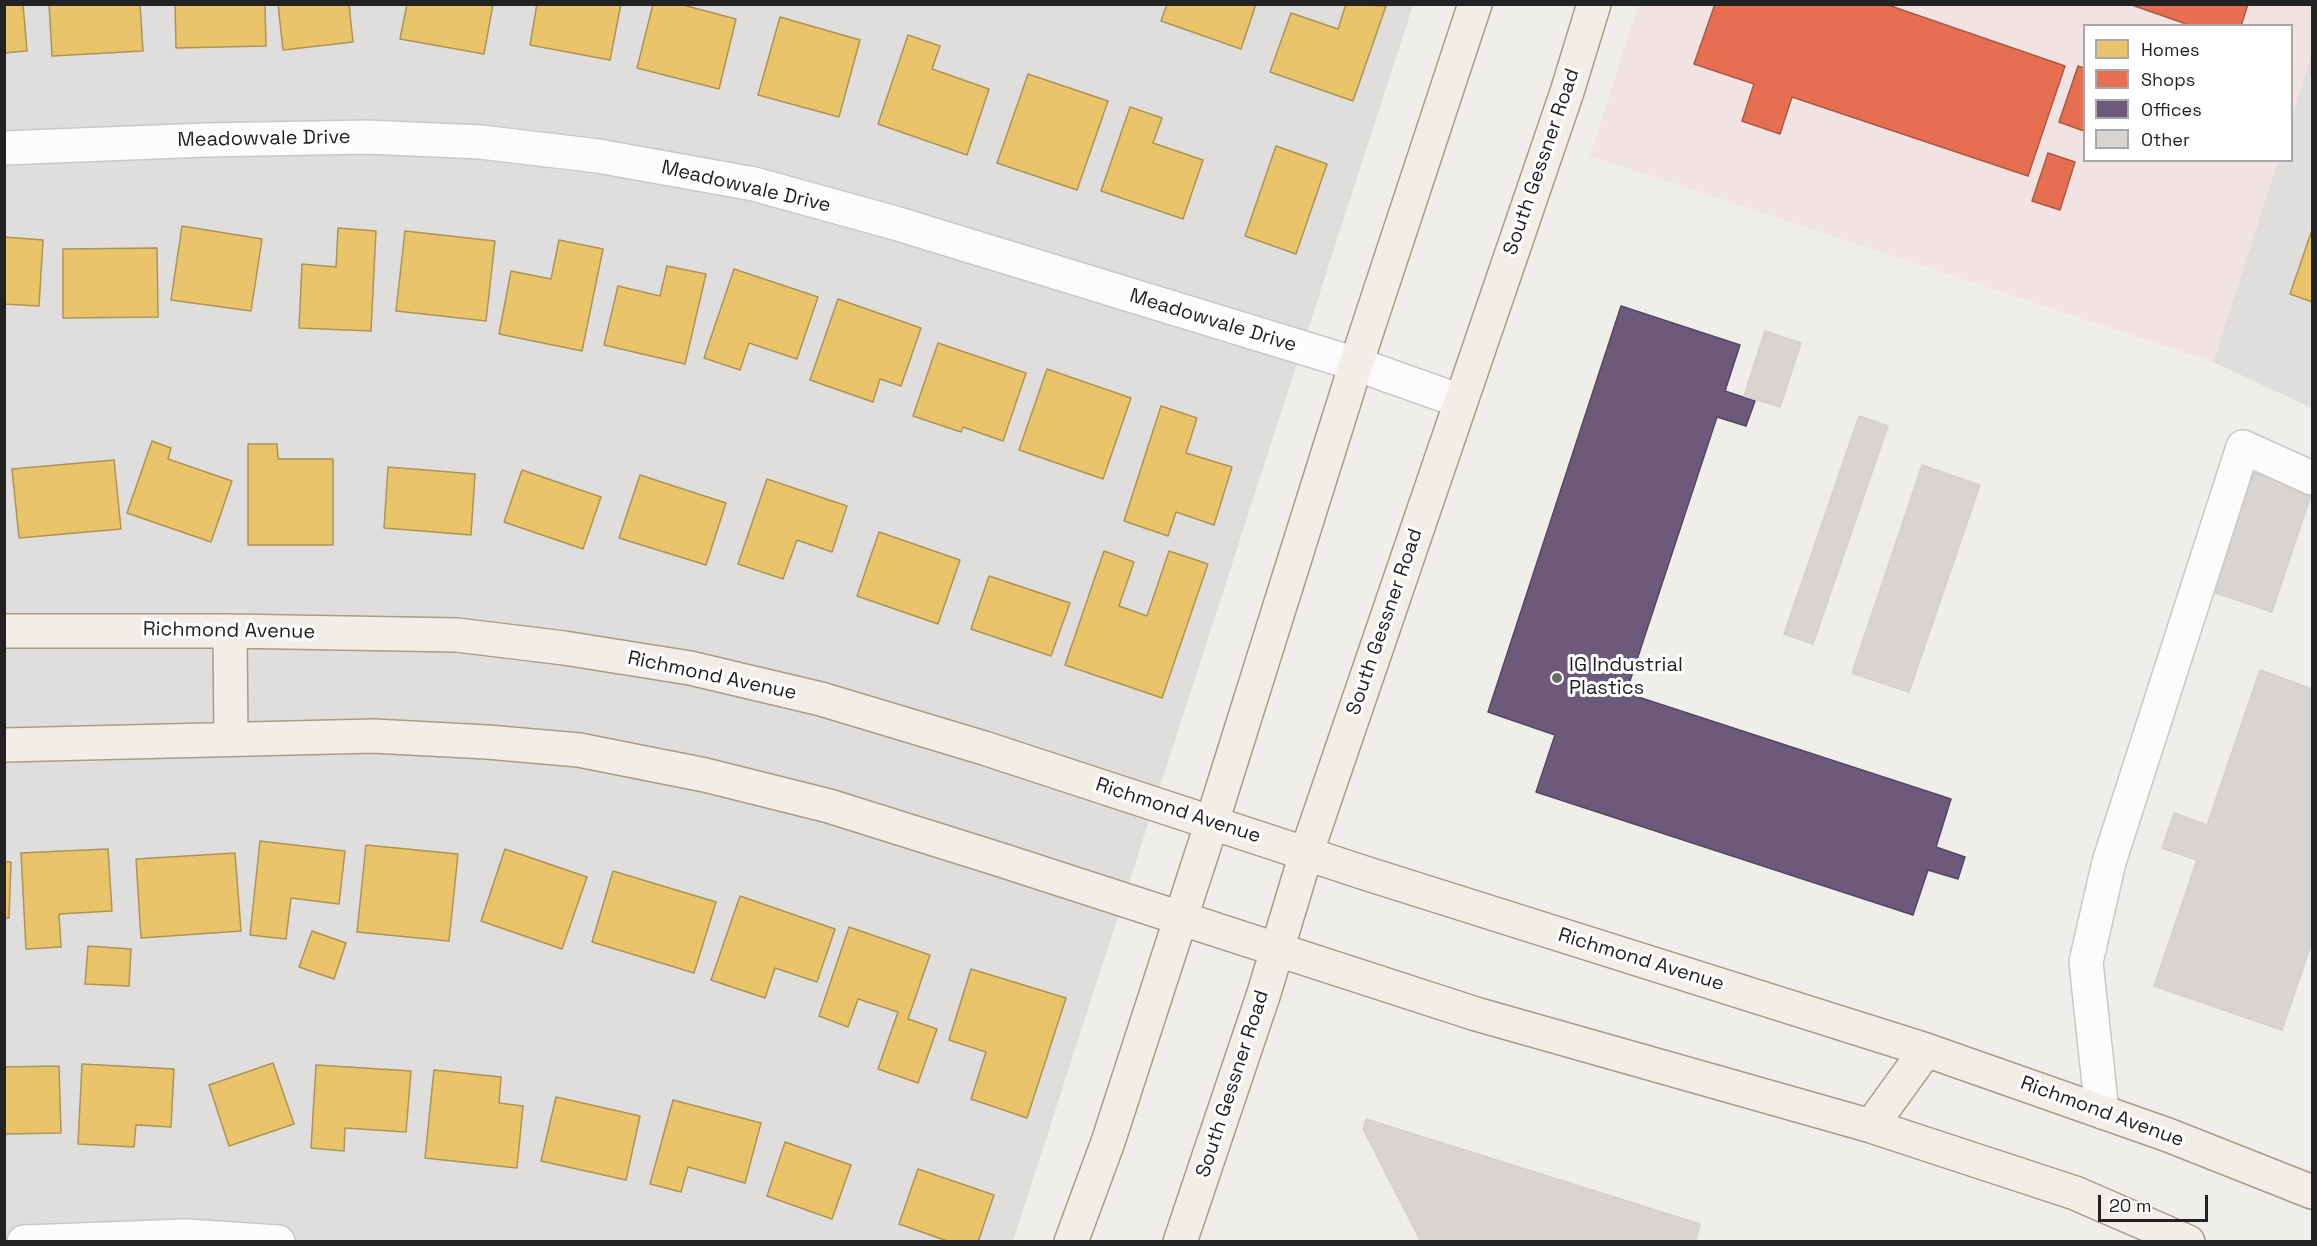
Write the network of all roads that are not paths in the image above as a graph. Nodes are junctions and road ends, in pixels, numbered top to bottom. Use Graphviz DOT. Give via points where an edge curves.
graph roads {
  1 [pos="1475,4"];
  2 [pos="1594,4"];
  3 [pos="4,148"];
  4 [pos="1356,364"];
  5 [pos="1460,401"];
  6 [pos="2313,478"];
  7 [pos="4,631"];
  8 [pos="230,631"];
  9 [pos="231,739"];
  10 [pos="4,745"];
  11 [pos="1212,822"];
  12 [pos="1306,854"];
  13 [pos="1179,919"];
  14 [pos="1276,950"];
  15 [pos="1926,1050"];
  16 [pos="2102,1112"];
  17 [pos="1871,1126"];
  18 [pos="2313,1192"];
  19 [pos="24,1242"];
  20 [pos="278,1242"];
  21 [pos="1071,1242"];
  22 [pos="1180,1242"];
  23 [pos="2188,1242"];
  1 -- 4 [label="main road"];
  2 -- 5 [label="main road, South Gessner Road"];
  3 -- 4 [label="street, Meadowvale Drive" via="367,137 480,142 598,156 765,187"];
  4 -- 5 [label="street, Meadowvale Drive"];
  4 -- 11 [label="main road"];
  5 -- 12 [label="main road, South Gessner Road"];
  6 -- 16 [label="street" via="2243,447 2109,862 2086,962"];
  7 -- 8 [label="main road, Richmond Avenue"];
  8 -- 9 [label="main road"];
  8 -- 11 [label="main road, Richmond Avenue" via="457,635 690,668 821,699"];
  9 -- 10 [label="main road"];
  9 -- 13 [label="main road" via="373,736 579,750 705,775 829,806"];
  11 -- 12 [label="main road, Richmond Avenue"];
  11 -- 13 [label="main road"];
  12 -- 14 [label="main road, South Gessner Road"];
  12 -- 15 [label="main road, Richmond Avenue"];
  13 -- 14 [label="main road"];
  13 -- 21 [label="main road" via="1108,1142"];
  14 -- 17 [label="main road" via="1476,1014"];
  14 -- 22 [label="main road, South Gessner Road"];
  15 -- 16 [label="main road, Richmond Avenue"];
  15 -- 17 [label="main road"];
  16 -- 18 [label="main road, Richmond Avenue"];
  17 -- 23 [label="main road" via="2075,1193"];
  19 -- 20 [label="street" via="186,1236"];
}
